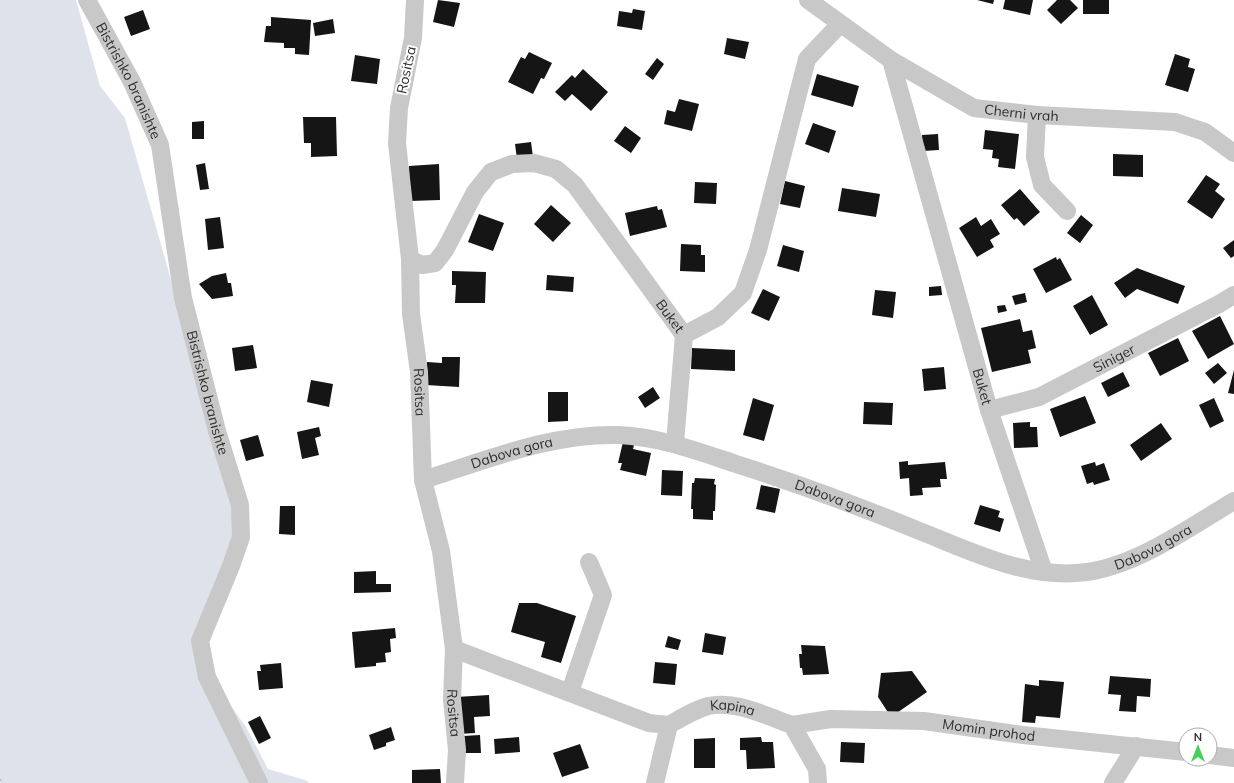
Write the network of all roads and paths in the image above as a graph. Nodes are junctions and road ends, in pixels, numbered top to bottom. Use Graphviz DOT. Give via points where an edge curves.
graph roads {
  1 [pos="87,0"];
  2 [pos="414,0"];
  3 [pos="808,0"];
  4 [pos="840,24"];
  5 [pos="891,60"];
  6 [pos="1037,115"];
  7 [pos="1234,153"];
  8 [pos="1067,211"];
  9 [pos="410,259"];
  10 [pos="1234,295"];
  11 [pos="684,335"];
  12 [pos="989,410"];
  13 [pos="675,443"];
  14 [pos="423,480"];
  15 [pos="1234,501"];
  16 [pos="589,562"];
  17 [pos="1044,572"];
  18 [pos="454,649"];
  19 [pos="570,692"];
  20 [pos="792,725"];
  21 [pos="669,726"];
  22 [pos="1136,746"];
  23 [pos="1178,751"];
  24 [pos="1218,756"];
  25 [pos="1234,758"];
  26 [pos="0,780"];
  27 [pos="2,783"];
  28 [pos="259,783"];
  29 [pos="455,783"];
  30 [pos="655,783"];
  31 [pos="818,783"];
  32 [pos="1113,783"];
  1 -- 28 [label="street, Bistrishko branishte" via="132,82 160,145 184,298 218,432 240,505 241,537 200,641 207,677"];
  2 -- 9 [label="street, Rositsa" via="413,38 399,108 397,143"];
  3 -- 4 [label="street, Cherni vrah"];
  4 -- 5 [label="street, Cherni vrah"];
  4 -- 11 [label="street, Buket" via="807,59 758,250 743,293 718,317"];
  5 -- 6 [label="street, Cherni vrah" via="974,108"];
  5 -- 12 [label="street, Buket"];
  6 -- 7 [label="street, Cherni vrah" via="1175,122 1204,132"];
  6 -- 8 [label="street" via="1035,157 1042,185"];
  9 -- 11 [label="street, Buket" via="422,265 435,263 445,250 475,192 491,172 512,164 534,163 556,169 575,185"];
  9 -- 14 [label="street, Rositsa" via="411,314 419,372"];
  10 -- 12 [label="street, Siniger" via="1039,397"];
  11 -- 13 [label="street"];
  12 -- 17 [label="street, Buket"];
  13 -- 14 [label="street, Dabova gora" via="618,435 541,442"];
  13 -- 17 [label="street, Dabova gora" via="794,483 1005,565"];
  14 -- 18 [label="street, Rositsa" via="441,551"];
  15 -- 17 [label="street, Dabova gora" via="1154,548 1124,562 1087,572"];
  16 -- 19 [label="street" via="603,595"];
  18 -- 19 [label="street"];
  18 -- 29 [label="street, Rositsa" via="452,699 457,750"];
  19 -- 21 [label="street" via="650,723"];
  20 -- 21 [label="street, Kapina" via="746,709 708,706"];
  20 -- 22 [label="street, Momin prohod" via="831,719 924,721 1023,735"];
  20 -- 31 [label="street" via="817,769"];
  21 -- 30 [label="street"];
  22 -- 23 [label="street, Momin prohod"];
  22 -- 32 [label="street"];
  24 -- 25 [label="street"];
  26 -- 27 [label="path"];
}
